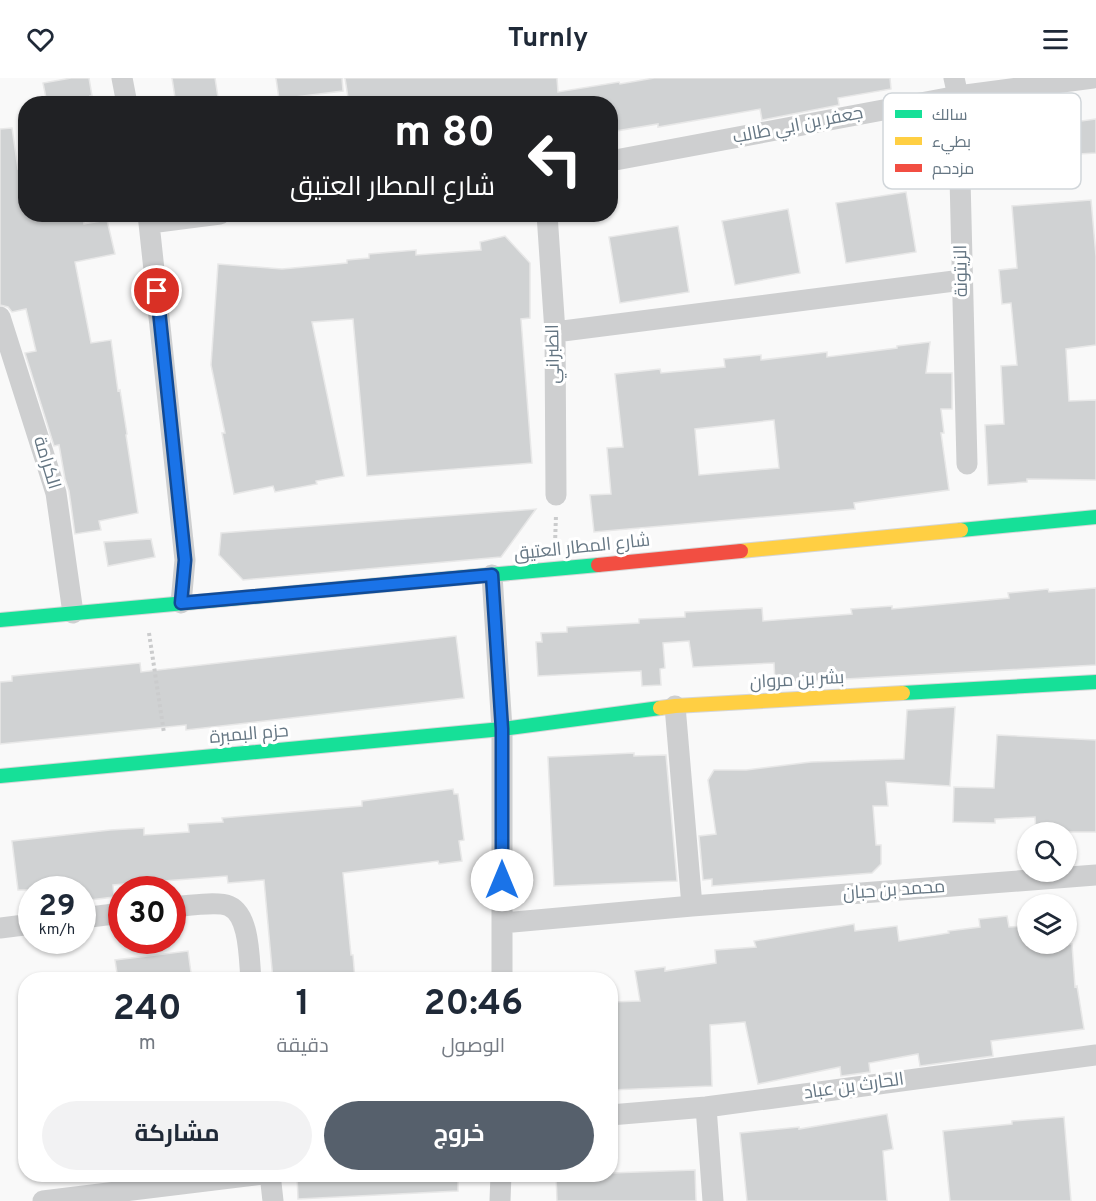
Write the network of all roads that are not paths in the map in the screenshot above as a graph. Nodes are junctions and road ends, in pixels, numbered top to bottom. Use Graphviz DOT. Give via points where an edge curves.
graph roads {
  1 [pos="122,78"];
  2 [pos="1093,78"];
  3 [pos="956,87"];
  4 [pos="928,93"];
  5 [pos="125,96"];
  6 [pos="883,103"];
  7 [pos="618,160"];
  8 [pos="959,189"];
  9 [pos="149,222"];
  10 [pos="548,222"];
  11 [pos="962,280"];
  12 [pos="0,317"];
  13 [pos="555,332"];
  14 [pos="967,464"];
  15 [pos="556,495"];
  16 [pos="1096,517"];
  17 [pos="492,575"];
  18 [pos="181,603"];
  19 [pos="73,613"];
  20 [pos="0,620"];
  21 [pos="1096,682"];
  22 [pos="675,706"];
  23 [pos="502,729"];
  24 [pos="0,776"];
  25 [pos="1096,875"];
  26 [pos="186,905"];
  27 [pos="692,906"];
  28 [pos="502,923"];
  29 [pos="18,926"];
  30 [pos="0,928"];
  31 [pos="250,972"];
  32 [pos="502,972"];
  33 [pos="1096,1055"];
  34 [pos="706,1107"];
  35 [pos="618,1114"];
  36 [pos="198,1182"];
  37 [pos="271,1182"];
  38 [pos="501,1182"];
  39 [pos="43,1201"];
  40 [pos="273,1201"];
  41 [pos="500,1201"];
  42 [pos="713,1201"];
  1 -- 5 [label="street"];
  2 -- 3 [label="street, جعفر بن ابي طالب"];
  3 -- 4 [label="street, جعفر بن ابي طالب"];
  6 -- 7 [label="street, جعفر بن ابي طالب"];
  8 -- 11 [label="street, الزيتونة"];
  9 -- 18 [label="street" via="185,560"];
  10 -- 13 [label="street, الطبراني"];
  11 -- 13 [label="street"];
  11 -- 14 [label="street, الزيتونة"];
  12 -- 19 [label="street, الكرامة" via="56,493"];
  13 -- 15 [label="street, الطبراني"];
  16 -- 17 [label="street, شارع المطار العتيق"];
  17 -- 18 [label="street, شارع المطار العتيق"];
  17 -- 23 [label="street"];
  18 -- 19 [label="street, شارع المطار العتيق"];
  19 -- 20 [label="street, شارع المطار العتيق"];
  21 -- 22 [label="street, بشر بن مروان"];
  22 -- 23 [label="street, بشر بن مروان"];
  22 -- 27 [label="street"];
  23 -- 24 [label="street, حزم البمبرة"];
  23 -- 28 [label="street"];
  25 -- 27 [label="street, محمد بن حبان"];
  26 -- 31 [label="street" via="228,905 239,914 247,936"];
  27 -- 28 [label="street, محمد بن حبان"];
  28 -- 32 [label="street"];
  29 -- 30 [label="street"];
  33 -- 34 [label="street, الحارث بن عباد"];
  34 -- 35 [label="street, الحارث بن عباد"];
  34 -- 42 [label="street"];
  36 -- 39 [label="street"];
  37 -- 40 [label="street"];
  38 -- 41 [label="street"];
}
